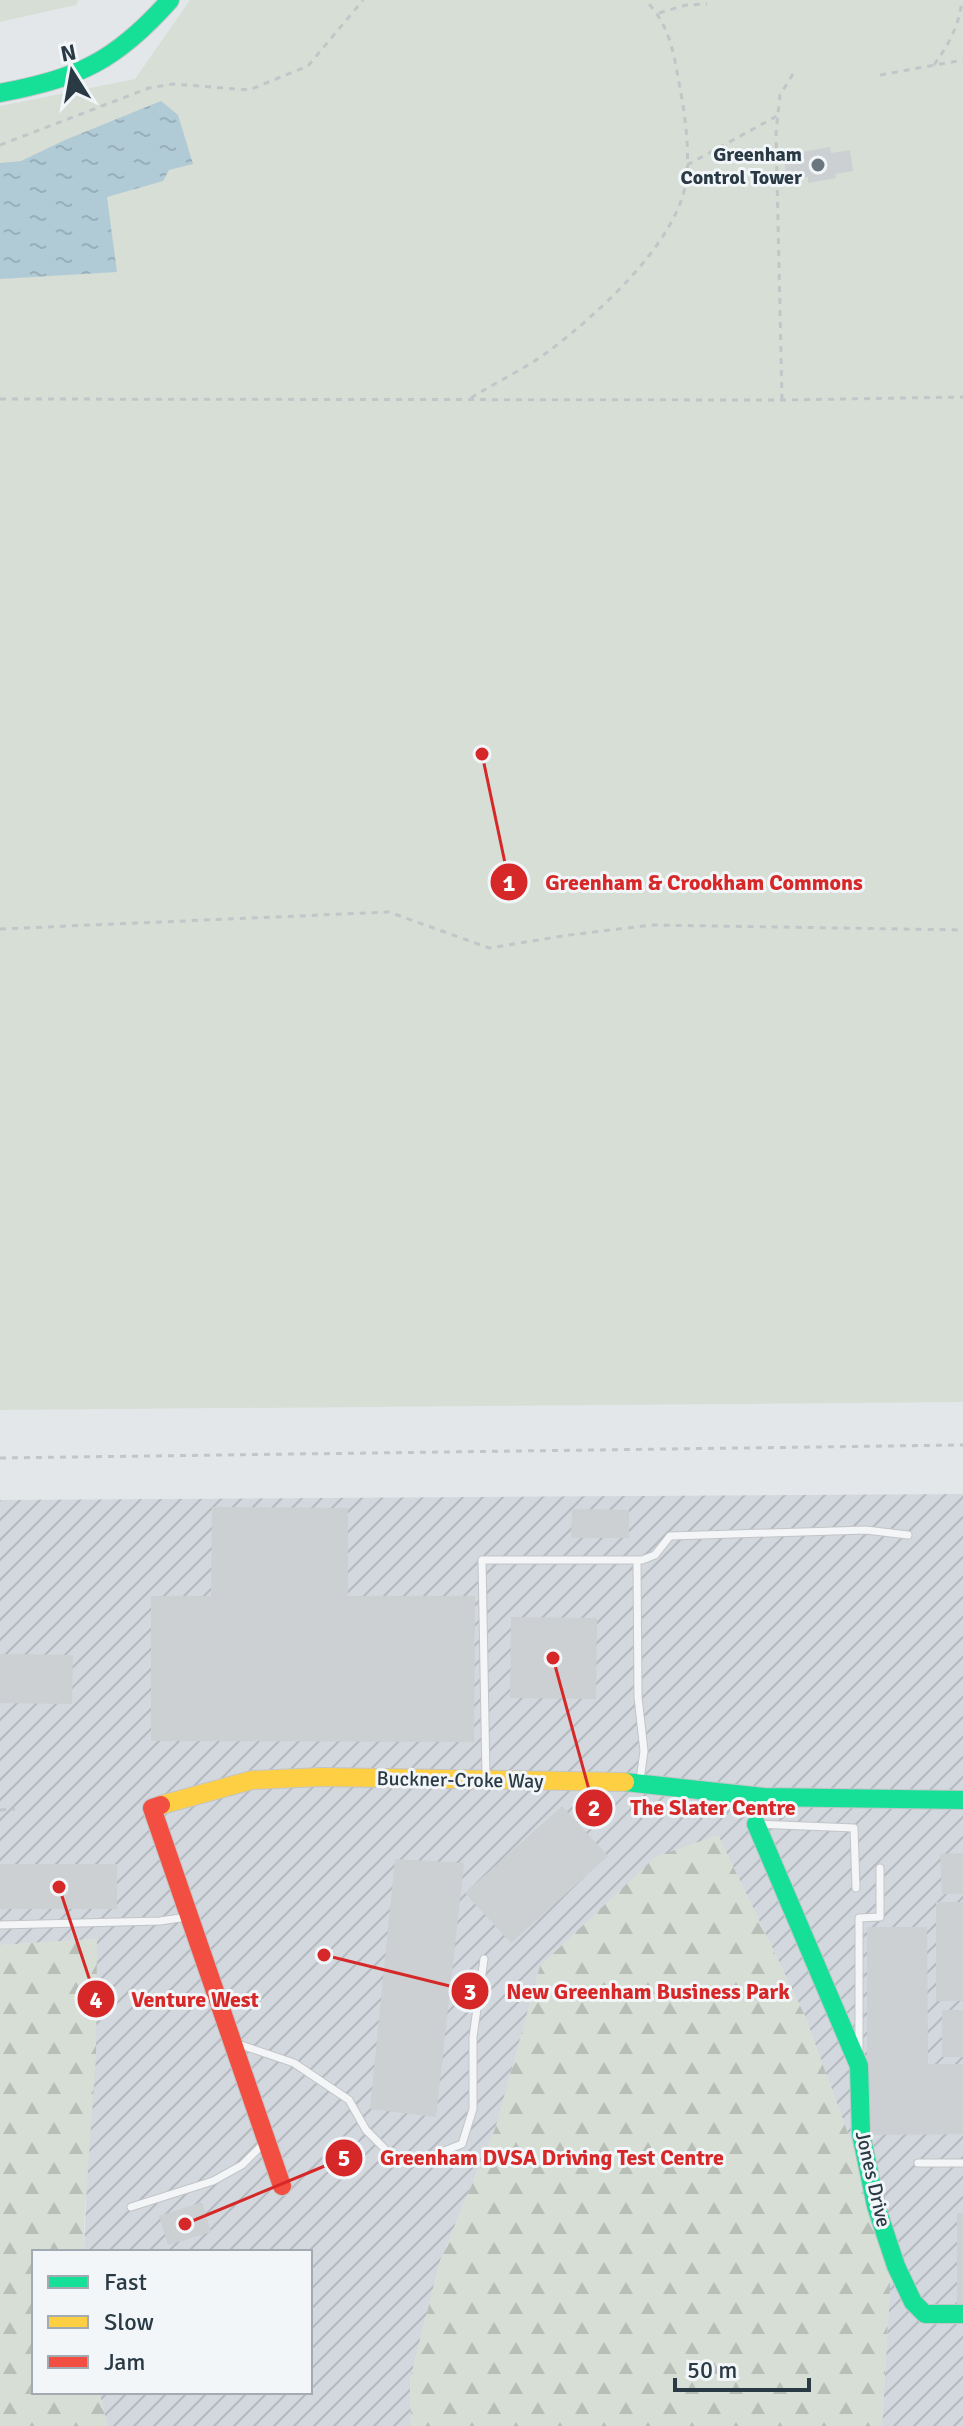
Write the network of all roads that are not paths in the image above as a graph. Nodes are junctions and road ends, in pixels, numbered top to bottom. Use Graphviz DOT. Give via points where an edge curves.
graph roads {
  1 [pos="170,0"];
  2 [pos="0,93"];
  3 [pos="908,1535"];
  4 [pos="637,1560"];
  5 [pos="486,1781"];
  6 [pos="640,1782"];
  7 [pos="963,1800"];
  8 [pos="756,1824"];
  9 [pos="880,1868"];
  10 [pos="856,1888"];
  11 [pos="189,1917"];
  12 [pos="0,1925"];
  13 [pos="484,1959"];
  14 [pos="232,2042"];
  15 [pos="859,2066"];
  16 [pos="266,2140"];
  17 [pos="918,2163"];
  18 [pos="963,2163"];
  19 [pos="282,2186"];
  20 [pos="131,2207"];
  21 [pos="963,2314"];
  1 -- 2 [label="street" via="146,29 93,68"];
  3 -- 4 [label="lane" via="866,1530 670,1536 655,1555"];
  4 -- 5 [label="lane" via="482,1560"];
  4 -- 6 [label="lane" via="638,1697 644,1751"];
  5 -- 6 [label="street, Buckner-Croke Way"];
  5 -- 11 [label="street, Buckner-Croke Way" via="282,1777 152,1808"];
  6 -- 7 [label="street, Buckner-Croke Way" via="764,1797"];
  8 -- 10 [label="lane" via="854,1828"];
  8 -- 15 [label="street, Jones Drive"];
  9 -- 15 [label="lane" via="880,1917 859,1918"];
  11 -- 12 [label="lane"];
  11 -- 14 [label="street"];
  13 -- 14 [label="lane" via="473,2037 473,2109 462,2144 419,2161 389,2153 366,2130 349,2100 294,2063"];
  14 -- 16 [label="street"];
  15 -- 21 [label="street, Jones Drive" via="864,2156 896,2266 913,2302 925,2314"];
  16 -- 19 [label="street"];
  16 -- 20 [label="lane" via="242,2165 213,2181"];
  17 -- 18 [label="lane"];
}
